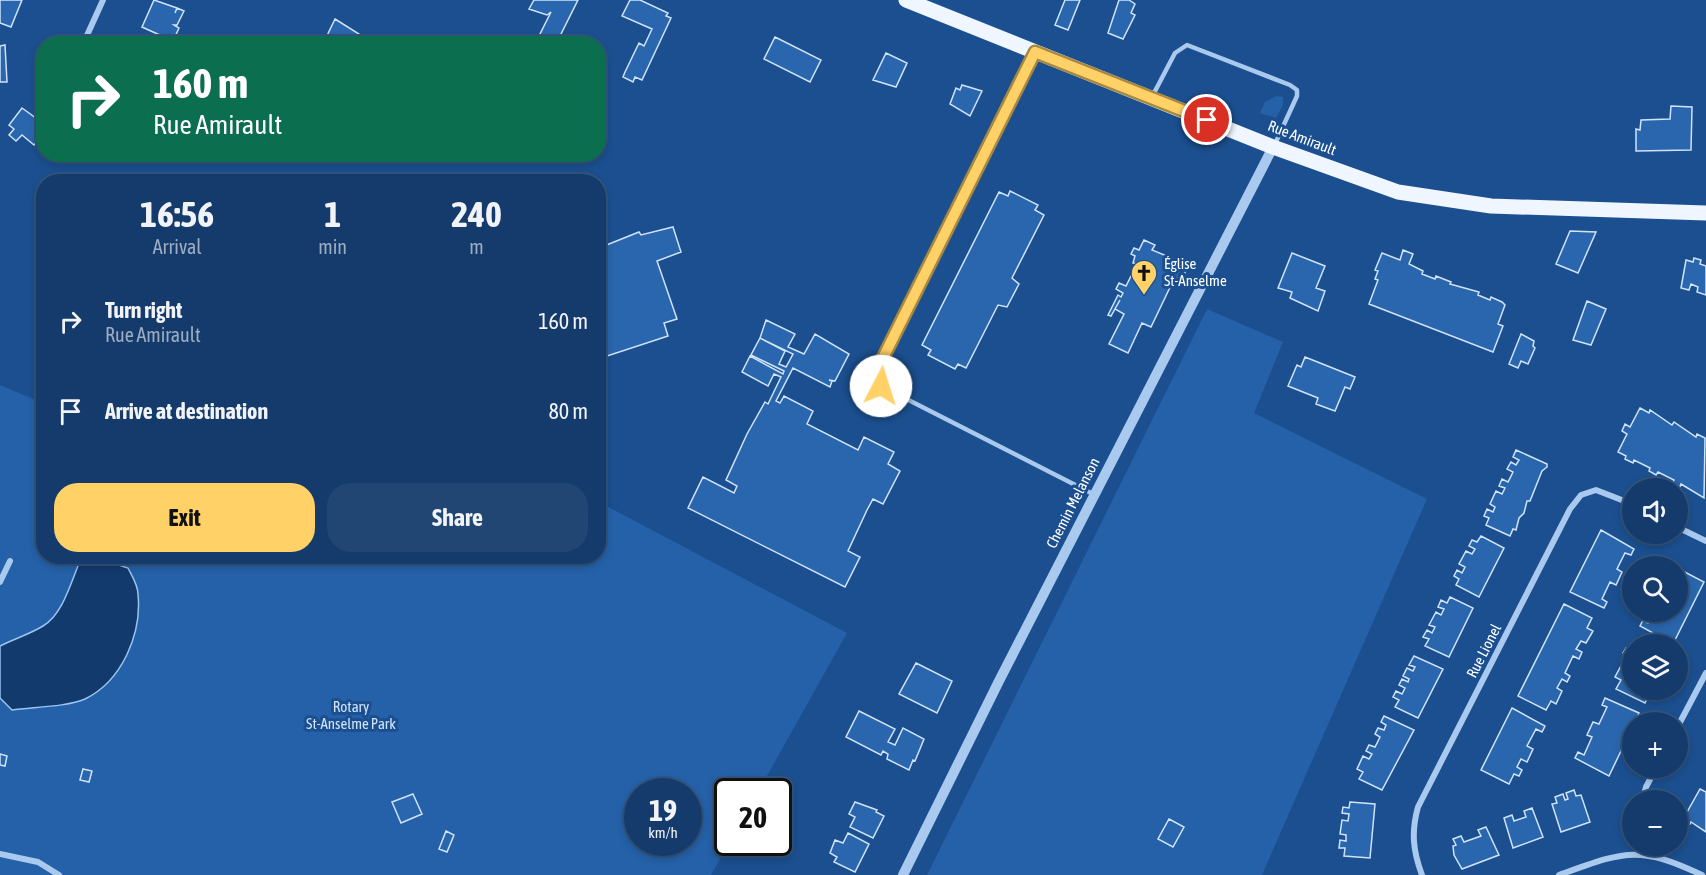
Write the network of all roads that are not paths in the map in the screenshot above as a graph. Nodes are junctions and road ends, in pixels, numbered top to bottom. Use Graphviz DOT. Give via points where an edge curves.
graph roads {
  1 [pos="103,0"];
  2 [pos="906,0"];
  3 [pos="87,36"];
  4 [pos="1035,52"];
  5 [pos="1151,98"];
  6 [pos="1274,147"];
  7 [pos="1706,213"];
  8 [pos="1095,494"];
  9 [pos="1622,500"];
  10 [pos="1688,532"];
  11 [pos="1706,541"];
  12 [pos="10,561"];
  13 [pos="0,582"];
  14 [pos="1706,673"];
  15 [pos="1685,712"];
  16 [pos="0,854"];
  17 [pos="1622,854"];
  18 [pos="1654,856"];
  19 [pos="58,875"];
  20 [pos="903,875"];
  21 [pos="1422,875"];
  22 [pos="1559,875"];
  23 [pos="1702,875"];
  1 -- 3 [label="street"];
  2 -- 4 [label="main road, Rue Amirault"];
  4 -- 5 [label="main road, Rue Amirault"];
  4 -- 8 [label="lane" via="879,366 881,386"];
  5 -- 6 [label="main road, Rue Amirault"];
  5 -- 6 [label="lane" via="1175,53 1184,46 1194,46 1295,87 1296,100"];
  6 -- 7 [label="main road, Rue Amirault" via="1398,192 1491,206"];
  6 -- 8 [label="street, Chemin Melanson"];
  8 -- 20 [label="street, Chemin Melanson"];
  9 -- 21 [label="street, Rue Lionel" via="1596,490 1581,495 1570,509 1418,807 1412,841"];
  10 -- 11 [label="street"];
  12 -- 13 [label="street"];
  14 -- 15 [label="street"];
  16 -- 19 [label="street" via="38,862"];
  17 -- 22 [label="street"];
  18 -- 23 [label="street"];
}
